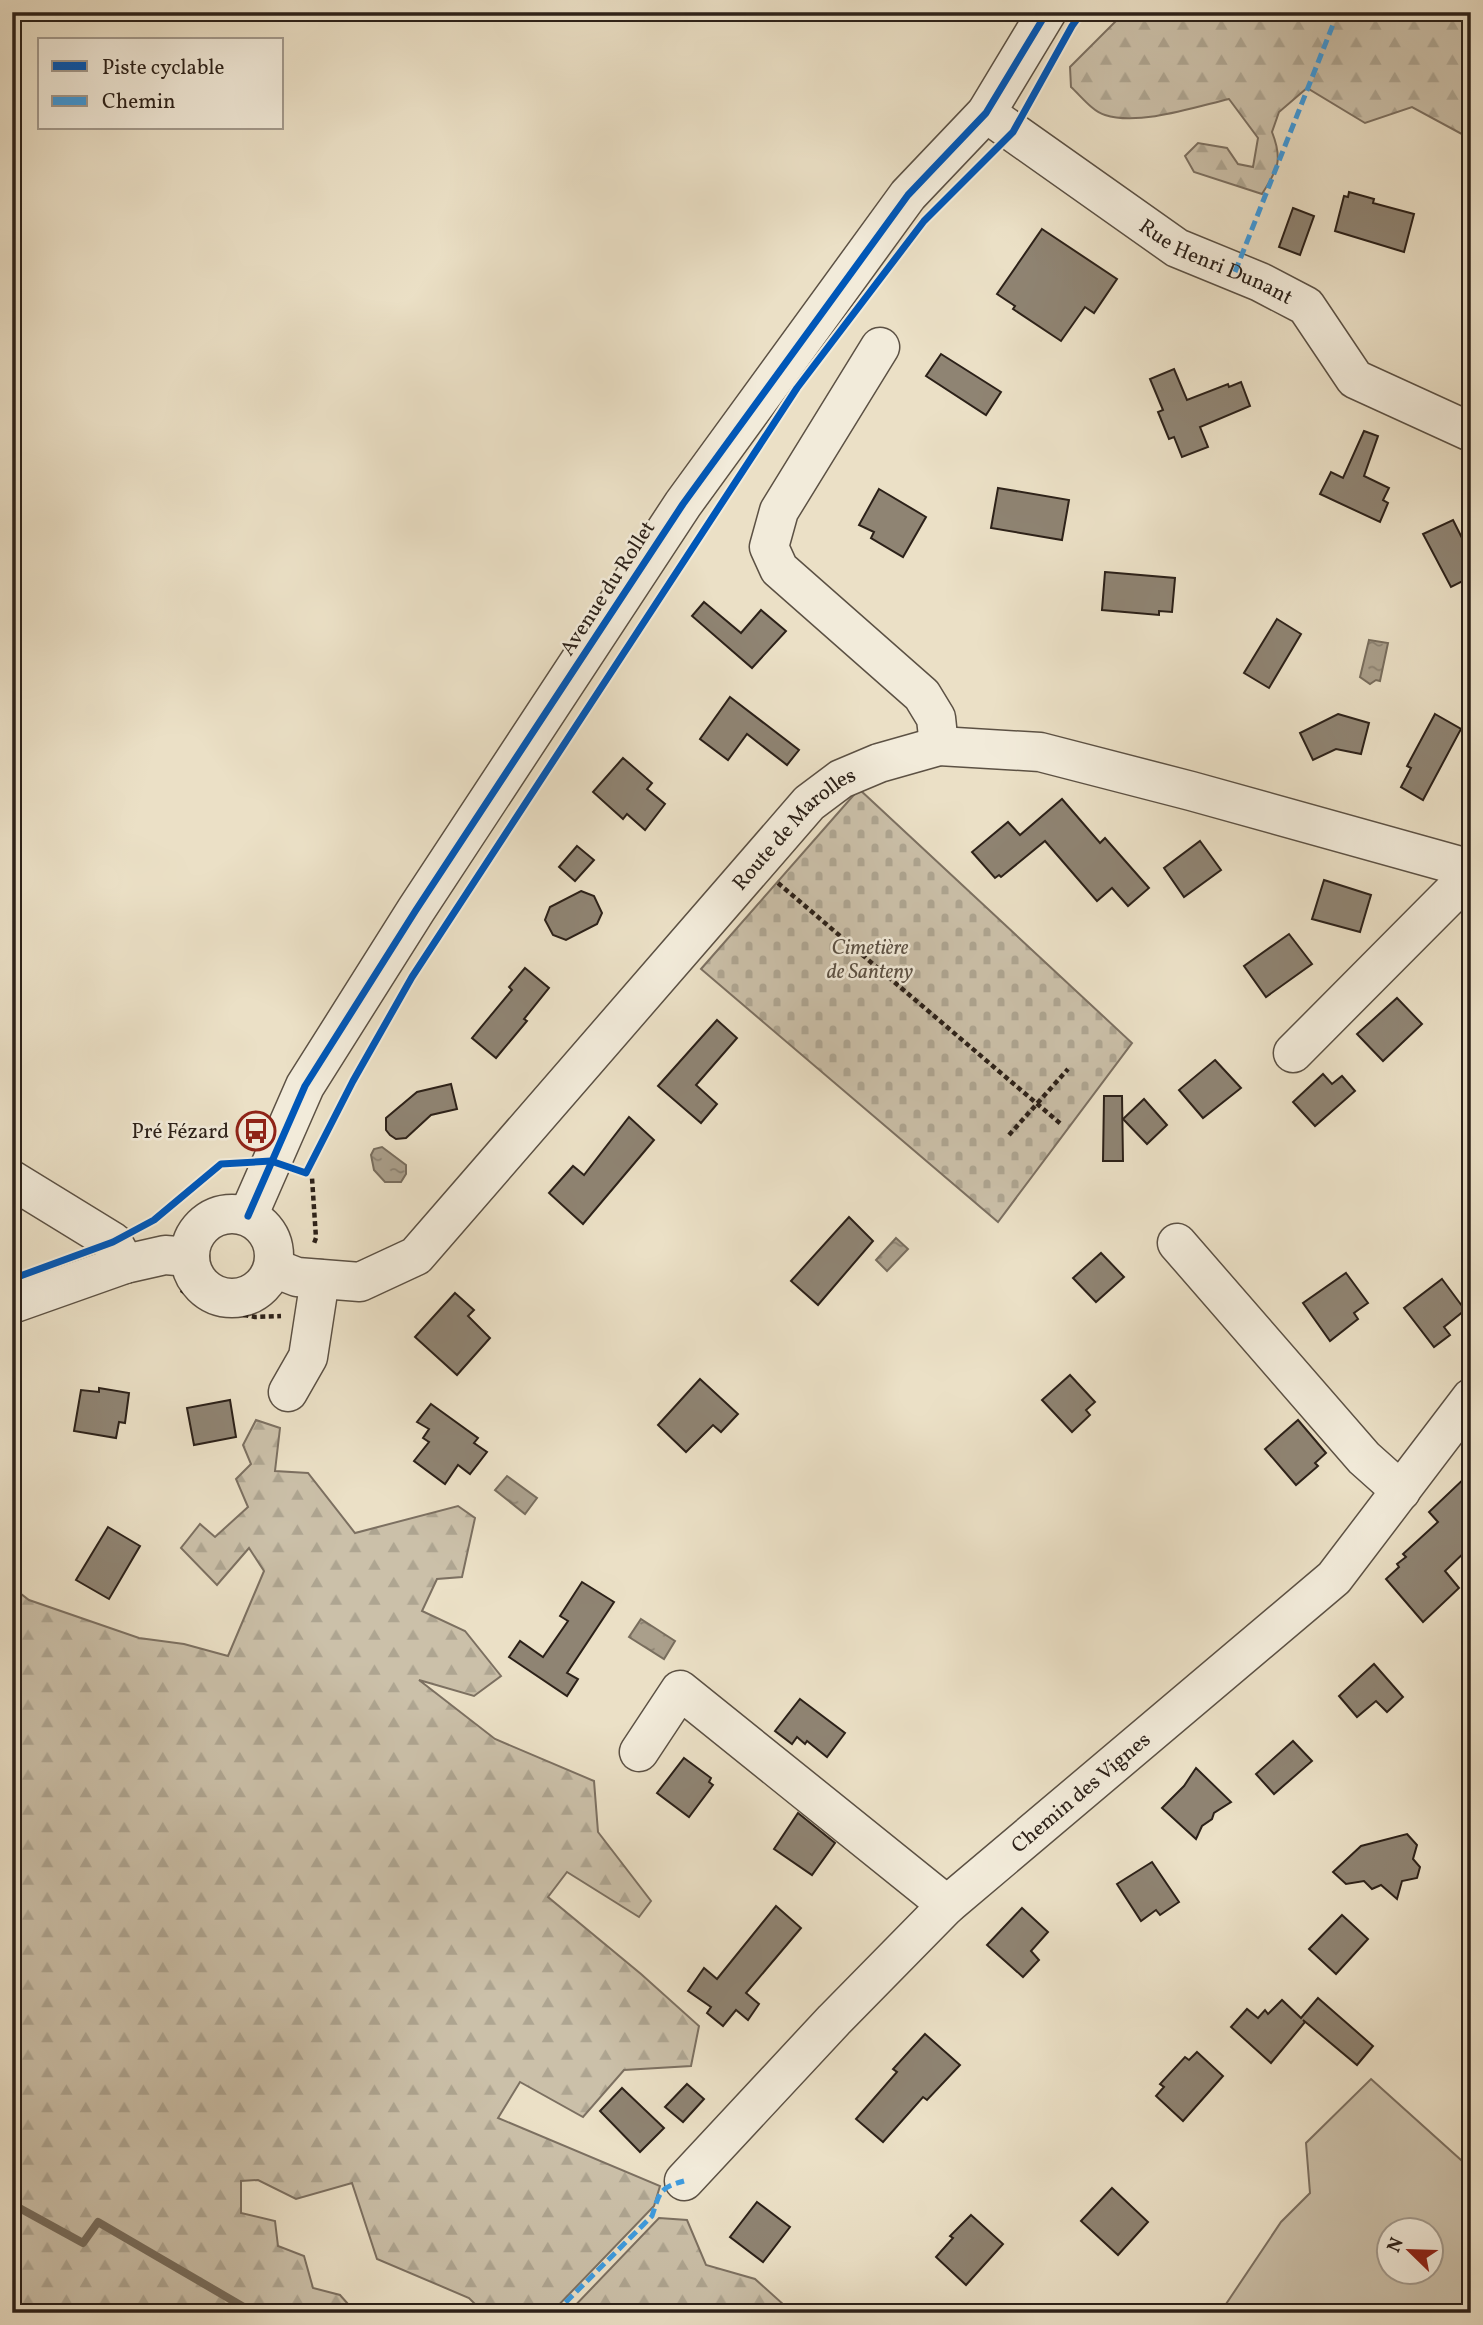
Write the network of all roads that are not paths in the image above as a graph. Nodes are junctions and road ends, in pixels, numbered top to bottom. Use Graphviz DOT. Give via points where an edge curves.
graph roads {
  1 [pos="1047,12"];
  2 [pos="986,113"];
  3 [pos="880,347"];
  4 [pos="1471,432"];
  5 [pos="939,746"];
  6 [pos="1469,868"];
  7 [pos="1293,1053"];
  8 [pos="12,1180"];
  9 [pos="248,1216"];
  10 [pos="1177,1243"];
  11 [pos="190,1257"];
  12 [pos="125,1265"];
  13 [pos="274,1268"];
  14 [pos="320,1279"];
  15 [pos="12,1304"];
  16 [pos="288,1392"];
  17 [pos="1471,1398"];
  18 [pos="1401,1491"];
  19 [pos="639,1752"];
  20 [pos="947,1905"];
  21 [pos="684,2181"];
  1 -- 2 [label="street, Avenue du Rollet"];
  2 -- 4 [label="street, Rue Henri Dunant" via="1177,248 1306,306 1355,379"];
  2 -- 9 [label="street, Avenue du Rollet" via="908,195 683,505 306,1086"];
  3 -- 5 [label="street" via="779,511 769,547 779,569 922,695 936,718"];
  5 -- 6 [label="street, Route de Marolles" via="1040,752"];
  5 -- 14 [label="street, Route de Marolles" via="841,779 809,803 416,1256 360,1282"];
  6 -- 7 [label="street" via="1454,892"];
  8 -- 12 [label="street" via="113,1242"];
  9 -- 11 [label="street" via="230,1213 213,1218 200,1228"];
  9 -- 13 [label="street" via="270,1236"];
  10 -- 18 [label="street" via="1364,1458"];
  11 -- 12 [label="street" via="165,1255"];
  11 -- 13 [label="street" via="201,1285 214,1295 231,1299 260,1289"];
  12 -- 15 [label="street"];
  13 -- 14 [label="street, Route de Marolles"];
  14 -- 16 [label="street" via="308,1357"];
  17 -- 18 [label="street, Chemin des Vignes"];
  18 -- 20 [label="street, Chemin des Vignes" via="1334,1578"];
  19 -- 20 [label="street" via="680,1690"];
  20 -- 21 [label="street, Chemin des Vignes"];
}
